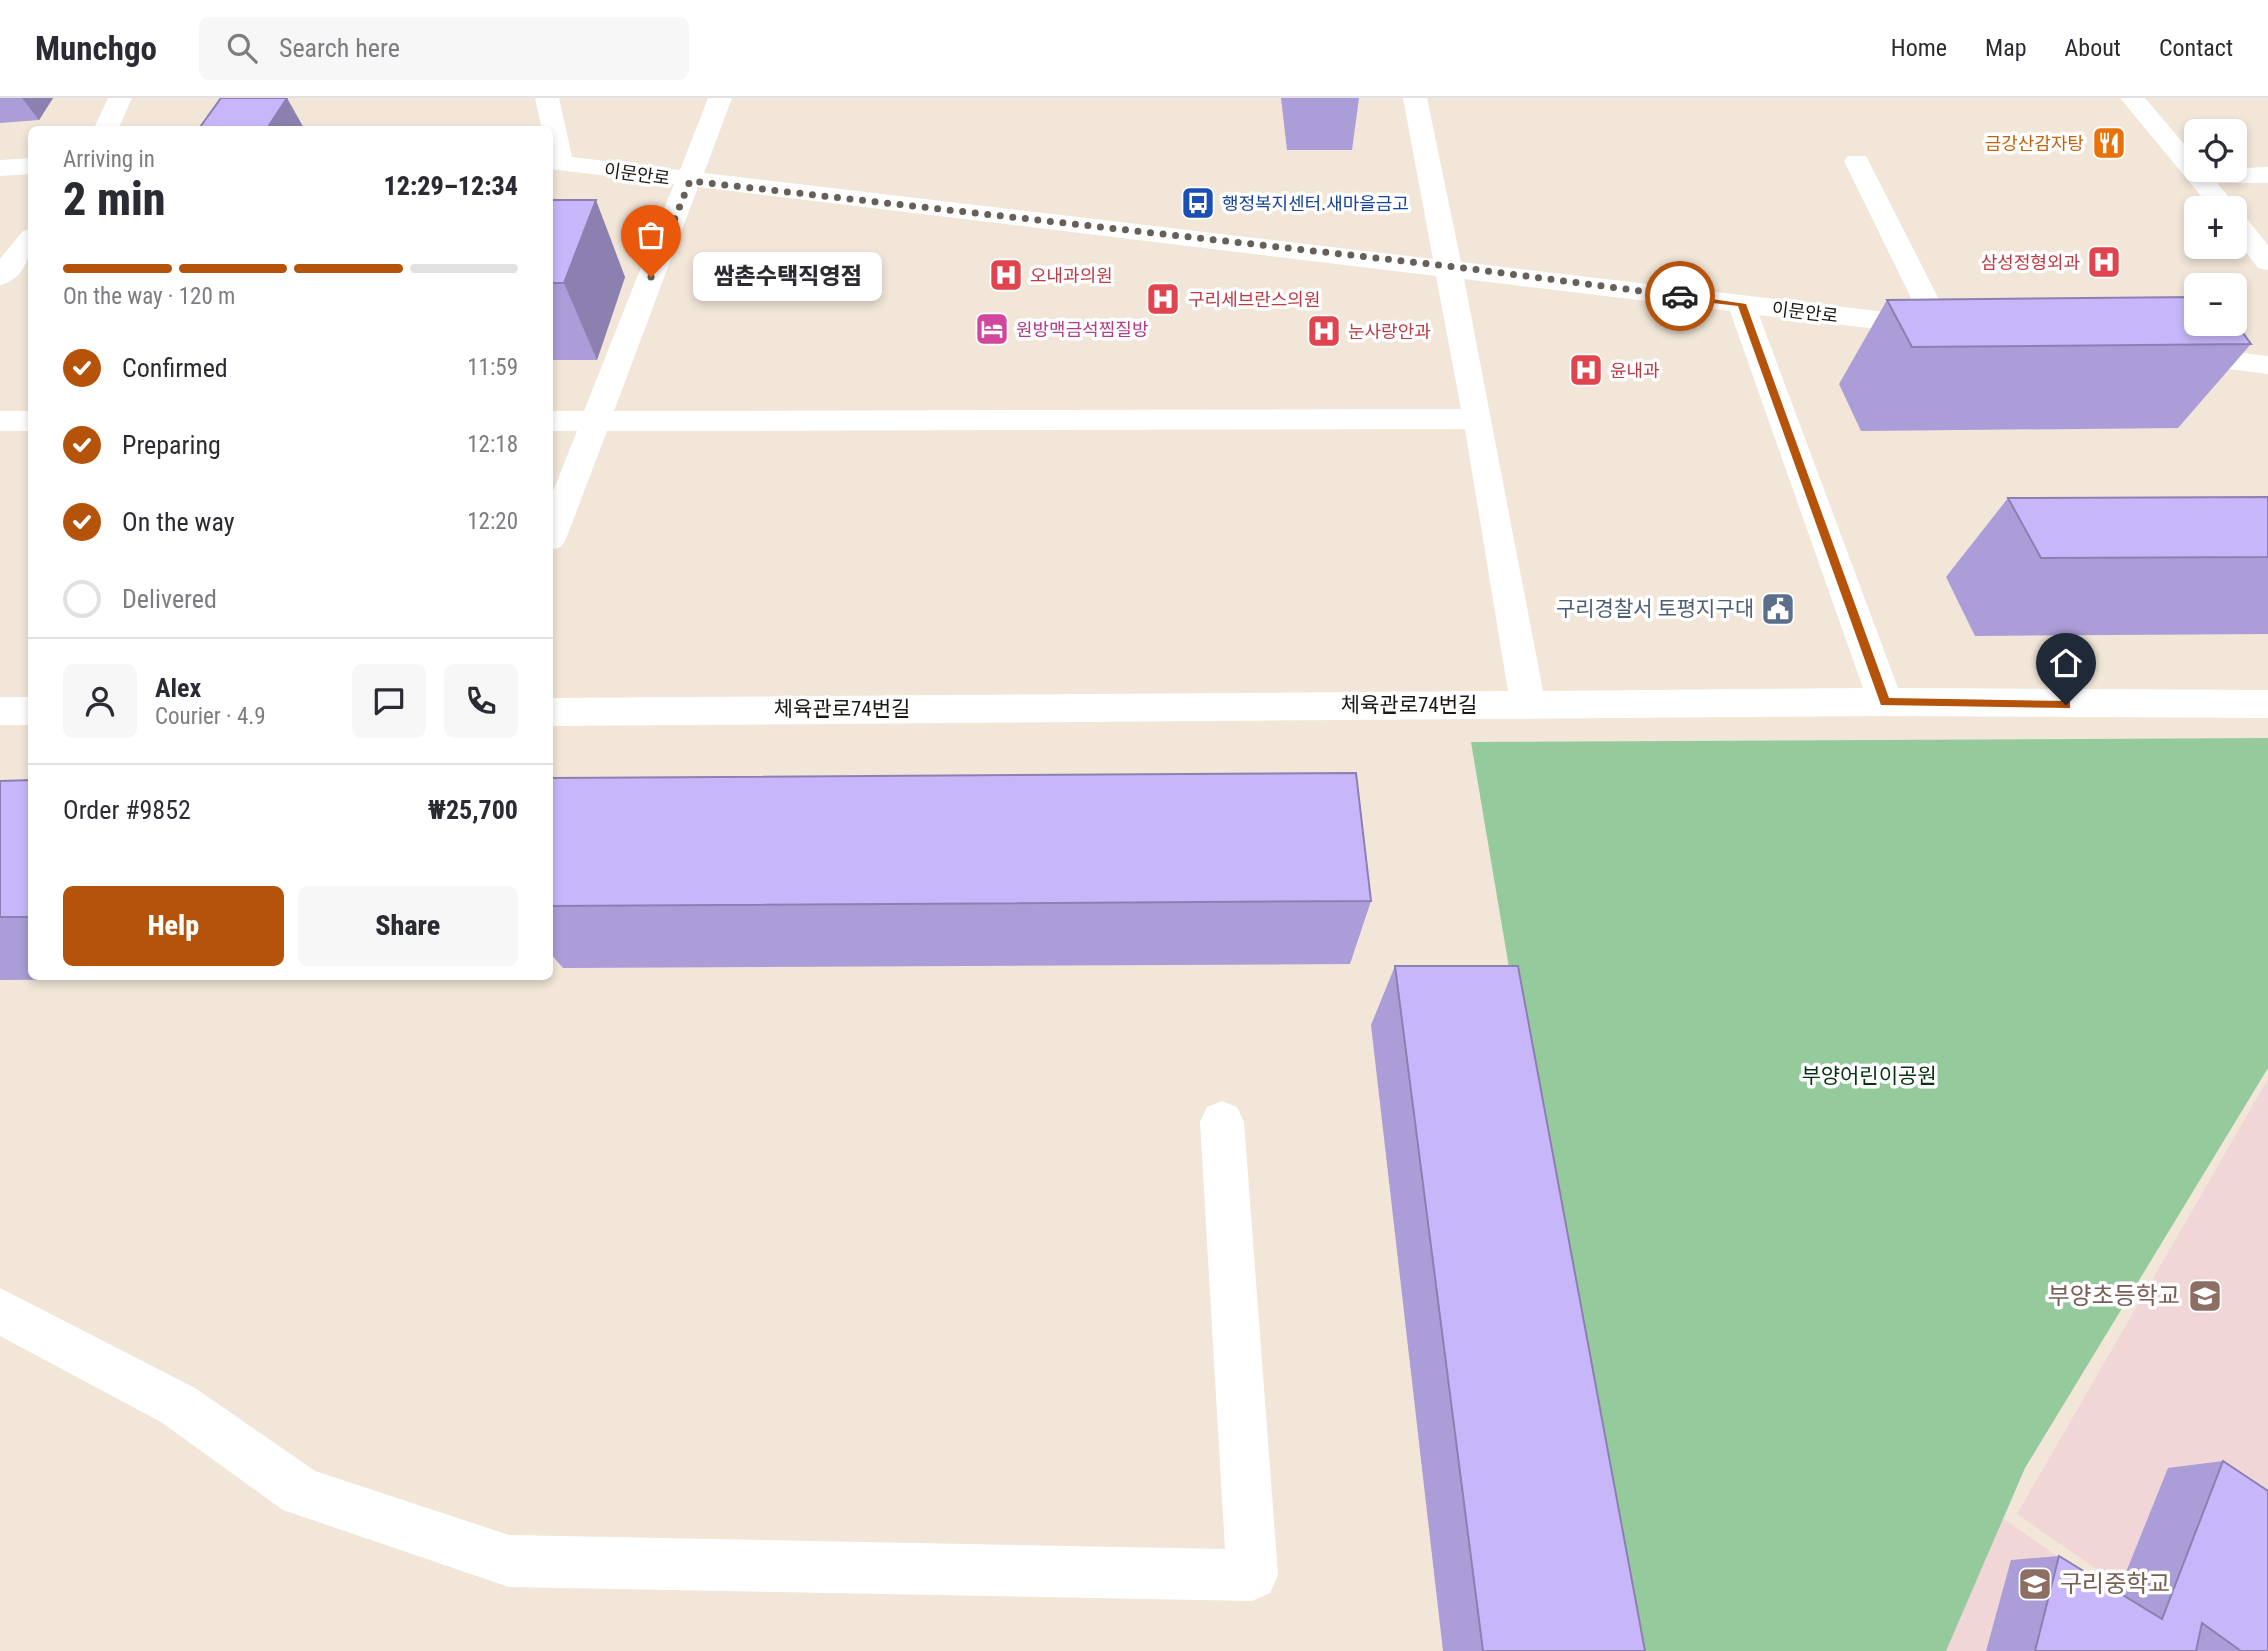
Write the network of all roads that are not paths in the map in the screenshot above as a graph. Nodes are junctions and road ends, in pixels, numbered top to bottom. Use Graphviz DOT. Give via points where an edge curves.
graph roads {
  1 [pos="120,98"];
  2 [pos="547,98"];
  3 [pos="720,98"];
  4 [pos="1415,98"];
  5 [pos="2132,98"];
  6 [pos="107,126"];
  7 [pos="550,126"];
  8 [pos="2184,159"];
  9 [pos="1857,161"];
  10 [pos="555,163"];
  11 [pos="28,166"];
  12 [pos="0,168"];
  13 [pos="2247,175"];
  14 [pos="2268,175"];
  15 [pos="690,181"];
  16 [pos="2204,182"];
  17 [pos="2215,196"];
  18 [pos="2247,236"];
  19 [pos="28,242"];
  20 [pos="2268,262"];
  21 [pos="1448,266"];
  22 [pos="0,277"];
  23 [pos="1741,304"];
  24 [pos="1939,327"];
  25 [pos="1967,330"];
  26 [pos="2158,352"];
  27 [pos="2268,365"];
  28 [pos="1478,419"];
  29 [pos="0,421"];
  30 [pos="28,421"];
  31 [pos="553,421"];
  32 [pos="594,421"];
  33 [pos="553,531"];
  34 [pos="1885,702"];
  35 [pos="1528,704"];
  36 [pos="2268,704"];
  37 [pos="0,711"];
  38 [pos="28,711"];
  39 [pos="553,712"];
  40 [pos="1222,1122"];
  41 [pos="0,1311"];
  1 -- 6 [label="street"];
  2 -- 7 [label="street"];
  3 -- 15 [label="street"];
  4 -- 21 [label="street"];
  5 -- 8 [label="street"];
  9 -- 24 [label="street"];
  10 -- 15 [label="street, 이문안로"];
  11 -- 12 [label="street"];
  13 -- 14 [label="street"];
  15 -- 21 [label="street, 이문안로"];
  15 -- 32 [label="street"];
  16 -- 17 [label="street"];
  18 -- 20 [label="street"];
  19 -- 22 [label="street"];
  21 -- 23 [label="street, 이문안로"];
  21 -- 28 [label="street"];
  23 -- 24 [label="street, 이문안로"];
  23 -- 34 [label="street"];
  24 -- 25 [label="street, 이문안로"];
  26 -- 27 [label="street"];
  28 -- 32 [label="street"];
  28 -- 35 [label="street"];
  29 -- 30 [label="street"];
  31 -- 32 [label="street"];
  32 -- 33 [label="street"];
  34 -- 35 [label="street, 체육관로74번길"];
  34 -- 36 [label="street, 체육관로74번길"];
  35 -- 39 [label="street, 체육관로74번길"];
  37 -- 38 [label="street"];
  40 -- 41 [label="street" via="1252,1575 509,1561 301,1492 178,1405"];
}
